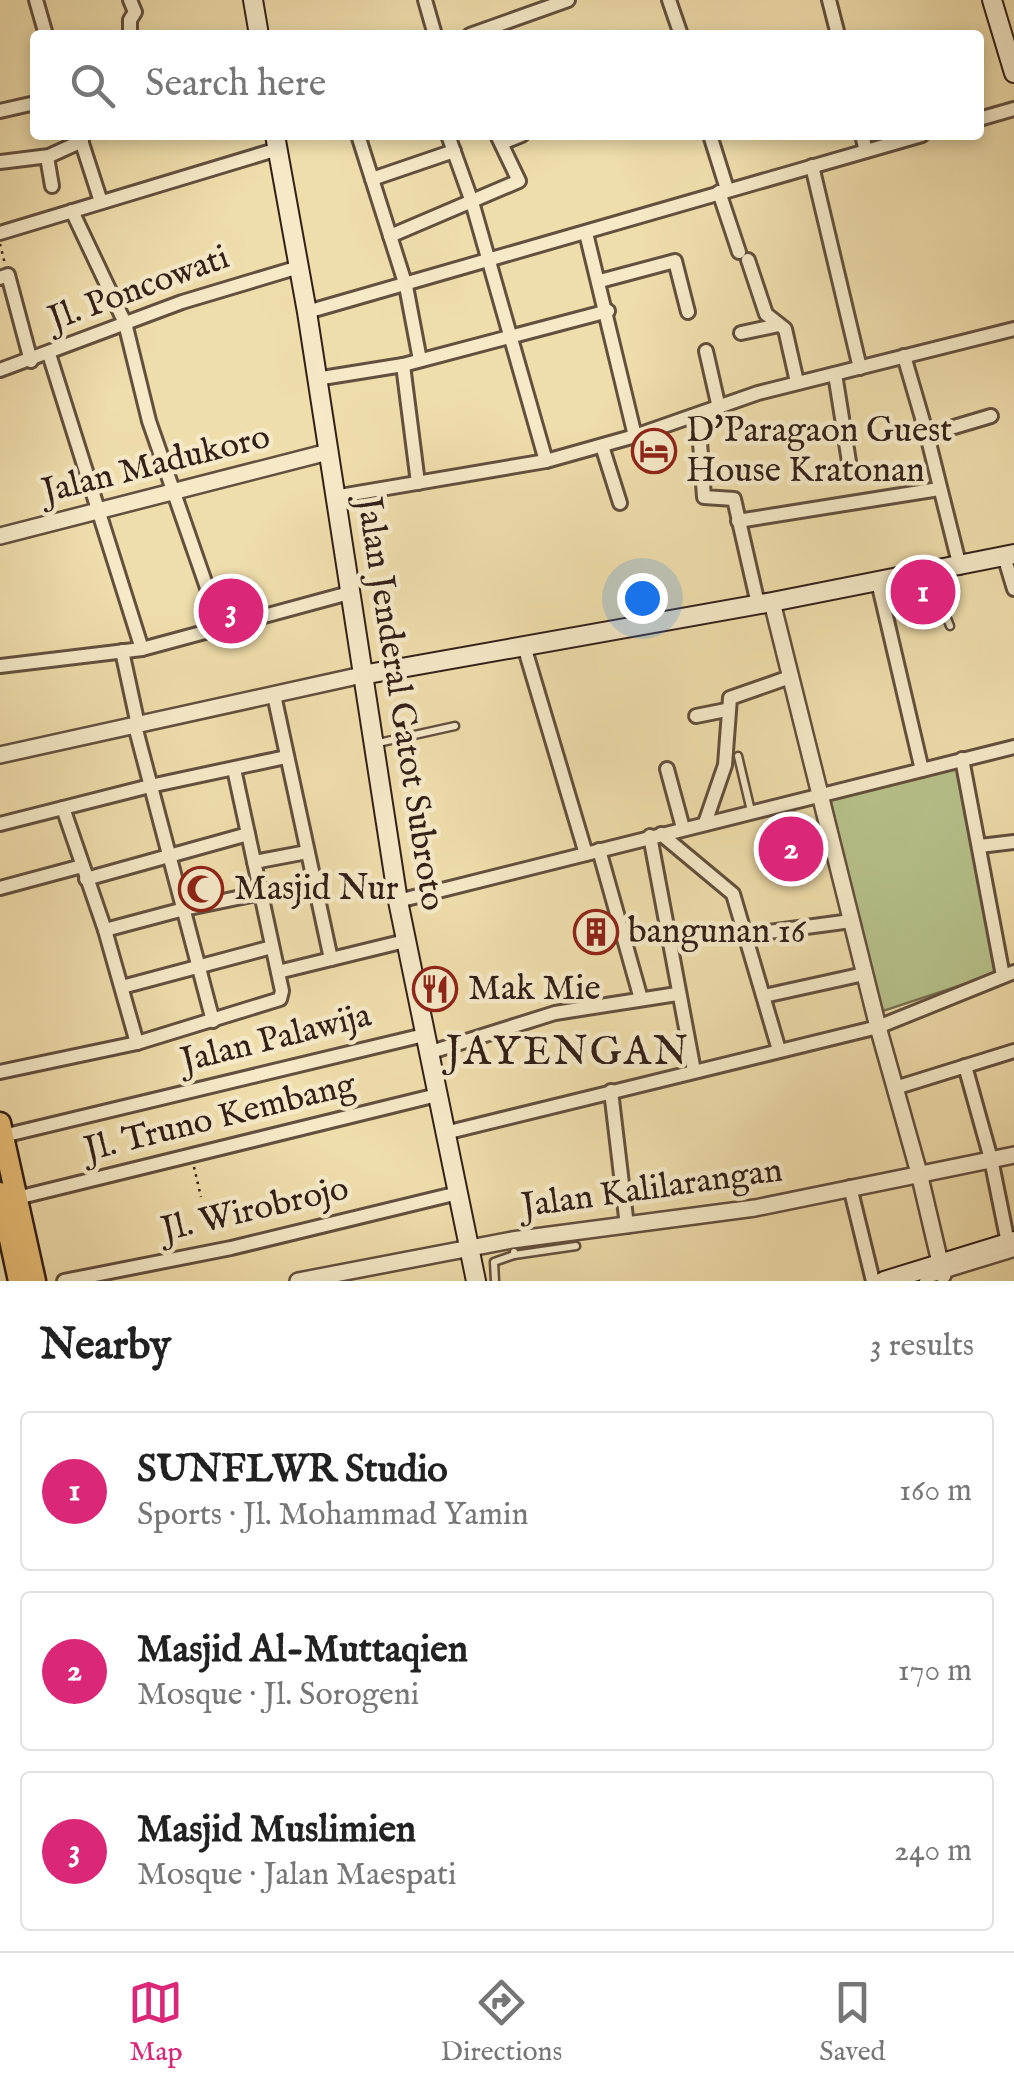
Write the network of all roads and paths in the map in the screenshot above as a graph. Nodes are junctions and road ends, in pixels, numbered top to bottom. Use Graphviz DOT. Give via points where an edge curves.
graph roads {
  1 [pos="36,0"];
  2 [pos="130,0"];
  3 [pos="253,0"];
  4 [pos="425,0"];
  5 [pos="568,0"];
  6 [pos="669,0"];
  7 [pos="830,0"];
  8 [pos="992,0"];
  9 [pos="529,7"];
  10 [pos="45,30"];
  11 [pos="130,30"];
  12 [pos="258,30"];
  13 [pos="434,30"];
  14 [pos="481,30"];
  15 [pos="678,30"];
  16 [pos="837,30"];
  17 [pos="1009,40"];
  18 [pos="1014,73"];
  19 [pos="30,104"];
  20 [pos="1014,109"];
  21 [pos="0,110"];
  22 [pos="984,118"];
  23 [pos="76,140"];
  24 [pos="81,140"];
  25 [pos="360,140"];
  26 [pos="450,140"];
  27 [pos="500,140"];
  28 [pos="711,140"];
  29 [pos="863,140"];
  30 [pos="903,140"];
  31 [pos="276,142"];
  32 [pos="866,150"];
  33 [pos="454,152"];
  34 [pos="47,156"];
  35 [pos="0,162"];
  36 [pos="812,166"];
  37 [pos="372,180"];
  38 [pos="52,186"];
  39 [pos="723,191"];
  40 [pos="101,202"];
  41 [pos="472,202"];
  42 [pos="72,211"];
  43 [pos="0,232"];
  44 [pos="586,232"];
  45 [pos="390,236"];
  46 [pos="0,244"];
  47 [pos="490,261"];
  48 [pos="299,267"];
  49 [pos="4,276"];
  50 [pos="600,280"];
  51 [pos="406,286"];
  52 [pos="608,311"];
  53 [pos="307,312"];
  54 [pos="688,312"];
  55 [pos="125,322"];
  56 [pos="781,324"];
  57 [pos="1014,329"];
  58 [pos="741,333"];
  59 [pos="512,336"];
  60 [pos="706,352"];
  61 [pos="48,354"];
  62 [pos="904,356"];
  63 [pos="420,360"];
  64 [pos="31,361"];
  65 [pos="403,365"];
  66 [pos="860,368"];
  67 [pos="0,370"];
  68 [pos="835,374"];
  69 [pos="316,379"];
  70 [pos="797,382"];
  71 [pos="719,408"];
  72 [pos="698,415"];
  73 [pos="991,416"];
  74 [pos="928,435"];
  75 [pos="635,436"];
  76 [pos="602,446"];
  77 [pos="328,452"];
  78 [pos="546,461"];
  79 [pos="850,468"];
  80 [pos="418,483"];
  81 [pos="939,489"];
  82 [pos="174,494"];
  83 [pos="334,497"];
  84 [pos="620,503"];
  85 [pos="98,511"];
  86 [pos="738,520"];
  87 [pos="0,536"];
  88 [pos="1009,555"];
  89 [pos="960,566"];
  90 [pos="928,572"];
  91 [pos="878,582"];
  92 [pos="1014,588"];
  93 [pos="349,593"];
  94 [pos="765,603"];
  95 [pos="950,626"];
  96 [pos="221,628"];
  97 [pos="524,646"];
  98 [pos="142,649"];
  99 [pos="122,651"];
  100 [pos="0,666"];
  101 [pos="362,675"];
  102 [pos="790,678"];
  103 [pos="274,695"];
  104 [pos="726,710"];
  105 [pos="696,716"];
  106 [pos="137,725"];
  107 [pos="456,726"];
  108 [pos="372,744"];
  109 [pos="1014,747"];
  110 [pos="0,755"];
  111 [pos="738,756"];
  112 [pos="286,757"];
  113 [pos="962,759"];
  114 [pos="234,769"];
  115 [pos="667,769"];
  116 [pos="922,770"];
  117 [pos="150,786"];
  118 [pos="819,796"];
  119 [pos="64,808"];
  120 [pos="752,812"];
  121 [pos="706,823"];
  122 [pos="0,824"];
  123 [pos="683,828"];
  124 [pos="248,834"];
  125 [pos="655,835"];
  126 [pos="1014,842"];
  127 [pos="980,846"];
  128 [pos="307,852"];
  129 [pos="592,852"];
  130 [pos="168,854"];
  131 [pos="254,862"];
  132 [pos="84,872"];
  133 [pos="0,888"];
  134 [pos="261,894"];
  135 [pos="398,901"];
  136 [pos="184,909"];
  137 [pos="851,921"];
  138 [pos="105,930"];
  139 [pos="746,935"];
  140 [pos="405,941"];
  141 [pos="272,948"];
  142 [pos="332,959"];
  143 [pos="198,964"];
  144 [pos="278,972"];
  145 [pos="864,974"];
  146 [pos="1009,974"];
  147 [pos="122,987"];
  148 [pos="677,994"];
  149 [pos="764,996"];
  150 [pos="641,1000"];
  151 [pos="213,1021"];
  152 [pos="878,1026"];
  153 [pos="137,1043"];
  154 [pos="426,1044"];
  155 [pos="780,1050"];
  156 [pos="1014,1052"];
  157 [pos="965,1066"];
  158 [pos="694,1070"];
  159 [pos="0,1072"];
  160 [pos="895,1088"];
  161 [pos="611,1091"];
  162 [pos="437,1095"];
  163 [pos="2,1130"];
  164 [pos="445,1133"];
  165 [pos="1014,1155"];
  166 [pos="192,1156"];
  167 [pos="991,1158"];
  168 [pos="920,1172"];
  169 [pos="850,1188"];
  170 [pos="458,1193"];
  171 [pos="8,1196"];
  172 [pos="201,1196"];
  173 [pos="627,1226"];
  174 [pos="1012,1245"];
  175 [pos="576,1246"];
  176 [pos="470,1247"];
  177 [pos="513,1247"];
  178 [pos="941,1269"];
  179 [pos="471,1280"];
  180 [pos="19,1281"];
  181 [pos="35,1281"];
  182 [pos="64,1281"];
  183 [pos="298,1281"];
  184 [pos="495,1281"];
  185 [pos="873,1281"];
  186 [pos="886,1281"];
  187 [pos="923,1281"];
  1 -- 10 [label="street"];
  2 -- 11 [label="street"];
  3 -- 12 [label="main road"];
  4 -- 13 [label="street"];
  5 -- 9 [label="street"];
  6 -- 15 [label="street"];
  7 -- 16 [label="street"];
  8 -- 17 [label="main road"];
  9 -- 14 [label="street"];
  17 -- 18 [label="main road"];
  19 -- 21 [label="street"];
  20 -- 22 [label="street"];
  23 -- 34 [label="street"];
  24 -- 40 [label="street"];
  25 -- 37 [label="street"];
  26 -- 33 [label="street"];
  27 -- 41 [label="street" via="520,180"];
  28 -- 39 [label="street"];
  29 -- 32 [label="street"];
  30 -- 32 [label="street"];
  31 -- 40 [label="street"];
  31 -- 48 [label="main road, Jalan Jenderal Gatot Subroto"];
  32 -- 36 [label="street"];
  33 -- 37 [label="street"];
  33 -- 41 [label="street"];
  34 -- 35 [label="street"];
  34 -- 38 [label="street"];
  36 -- 39 [label="street"];
  36 -- 66 [label="street"];
  37 -- 45 [label="street"];
  39 -- 44 [label="street"];
  39 -- 56 [label="street" via="766,314"];
  40 -- 42 [label="street"];
  41 -- 45 [label="street"];
  41 -- 47 [label="street"];
  42 -- 43 [label="street"];
  42 -- 55 [label="street"];
  44 -- 47 [label="street"];
  44 -- 50 [label="street"];
  45 -- 51 [label="street"];
  46 -- 49 [label="path"];
  47 -- 51 [label="street"];
  47 -- 59 [label="street"];
  48 -- 53 [label="main road, Jalan Jenderal Gatot Subroto"];
  48 -- 55 [label="street, Jl. Poncowati"];
  49 -- 64 [label="street"];
  50 -- 52 [label="street"];
  50 -- 54 [label="street" via="675,261"];
  51 -- 53 [label="street"];
  51 -- 63 [label="street"];
  52 -- 59 [label="street"];
  52 -- 75 [label="street"];
  53 -- 69 [label="main road, Jalan Jenderal Gatot Subroto"];
  55 -- 61 [label="street, Jl. Poncowati"];
  55 -- 82 [label="street"];
  56 -- 58 [label="street"];
  56 -- 70 [label="street"];
  57 -- 62 [label="street"];
  59 -- 63 [label="street"];
  59 -- 78 [label="street"];
  60 -- 71 [label="street"];
  61 -- 64 [label="street, Jl. Poncowati"];
  61 -- 85 [label="street"];
  62 -- 66 [label="street"];
  62 -- 74 [label="street"];
  63 -- 65 [label="street"];
  64 -- 67 [label="street, Jl. Poncowati"];
  65 -- 69 [label="street"];
  65 -- 80 [label="street"];
  66 -- 68 [label="street"];
  68 -- 70 [label="street"];
  68 -- 79 [label="street"];
  69 -- 77 [label="main road, Jalan Jenderal Gatot Subroto"];
  70 -- 71 [label="street"];
  71 -- 72 [label="street"];
  72 -- 75 [label="street"];
  72 -- 86 [label="street" via="704,497 732,498"];
  73 -- 74 [label="street"];
  74 -- 81 [label="street"];
  75 -- 76 [label="street"];
  76 -- 78 [label="street"];
  76 -- 84 [label="street"];
  77 -- 82 [label="street, Jalan Madukoro"];
  77 -- 83 [label="main road, Jalan Jenderal Gatot Subroto"];
  78 -- 80 [label="street"];
  80 -- 83 [label="street"];
  81 -- 86 [label="street"];
  81 -- 89 [label="street"];
  82 -- 85 [label="street, Jalan Madukoro"];
  82 -- 96 [label="street"];
  83 -- 93 [label="main road, Jalan Jenderal Gatot Subroto"];
  85 -- 87 [label="street, Jalan Madukoro"];
  85 -- 98 [label="street"];
  86 -- 94 [label="street"];
  88 -- 89 [label="main road"];
  88 -- 92 [label="street"];
  89 -- 90 [label="main road"];
  90 -- 91 [label="main road"];
  90 -- 95 [label="lane"];
  91 -- 94 [label="main road"];
  91 -- 116 [label="street"];
  93 -- 96 [label="street"];
  93 -- 101 [label="main road, Jalan Jenderal Gatot Subroto"];
  94 -- 97 [label="main road"];
  94 -- 102 [label="street"];
  96 -- 98 [label="street"];
  97 -- 101 [label="main road"];
  97 -- 129 [label="street"];
  98 -- 99 [label="street"];
  99 -- 100 [label="street"];
  99 -- 106 [label="street"];
  101 -- 103 [label="street"];
  101 -- 108 [label="main road, Jalan Jenderal Gatot Subroto"];
  102 -- 104 [label="street" via="732,696"];
  102 -- 118 [label="street"];
  103 -- 106 [label="street"];
  103 -- 112 [label="street"];
  104 -- 105 [label="street"];
  104 -- 121 [label="street" via="728,750"];
  106 -- 110 [label="street"];
  106 -- 117 [label="street"];
  107 -- 108 [label="lane"];
  108 -- 135 [label="main road, Jalan Jenderal Gatot Subroto"];
  109 -- 113 [label="street"];
  111 -- 120 [label="lane"];
  112 -- 114 [label="street"];
  112 -- 128 [label="street"];
  113 -- 116 [label="street"];
  113 -- 127 [label="street"];
  114 -- 117 [label="street"];
  114 -- 124 [label="street"];
  115 -- 123 [label="street"];
  116 -- 118 [label="street"];
  117 -- 119 [label="street"];
  117 -- 130 [label="street"];
  118 -- 120 [label="street"];
  118 -- 137 [label="street"];
  119 -- 122 [label="street"];
  119 -- 132 [label="street"];
  120 -- 121 [label="street"];
  121 -- 123 [label="street"];
  123 -- 125 [label="street"];
  124 -- 130 [label="street"];
  124 -- 131 [label="street"];
  125 -- 129 [label="street"];
  125 -- 139 [label="street" via="729,888"];
  125 -- 148 [label="street"];
  126 -- 127 [label="street"];
  127 -- 146 [label="street"];
  128 -- 131 [label="street"];
  128 -- 142 [label="street"];
  129 -- 135 [label="street"];
  129 -- 150 [label="street"];
  130 -- 132 [label="street"];
  130 -- 136 [label="street"];
  131 -- 134 [label="street"];
  132 -- 133 [label="street"];
  132 -- 138 [label="street"];
  134 -- 136 [label="street"];
  134 -- 141 [label="street"];
  135 -- 140 [label="main road, Jalan Jenderal Gatot Subroto"];
  136 -- 138 [label="street"];
  136 -- 143 [label="street"];
  137 -- 139 [label="street"];
  137 -- 145 [label="street"];
  138 -- 147 [label="street"];
  139 -- 149 [label="street"];
  140 -- 142 [label="street"];
  140 -- 154 [label="main road, Jalan Jenderal Gatot Subroto"];
  141 -- 143 [label="street"];
  141 -- 144 [label="street"];
  142 -- 144 [label="street"];
  143 -- 147 [label="street"];
  143 -- 151 [label="street"];
  144 -- 151 [label="street" via="280,999"];
  145 -- 149 [label="street"];
  145 -- 152 [label="street"];
  146 -- 152 [label="street"];
  147 -- 153 [label="street"];
  148 -- 150 [label="street, Jalan Palawija"];
  148 -- 158 [label="street"];
  149 -- 155 [label="street"];
  150 -- 154 [label="street, Jalan Palawija"];
  151 -- 153 [label="street"];
  152 -- 155 [label="street"];
  152 -- 160 [label="street"];
  153 -- 159 [label="street"];
  154 -- 162 [label="main road, Jalan Jenderal Gatot Subroto"];
  154 -- 163 [label="street, Jalan Palawija"];
  155 -- 158 [label="street"];
  156 -- 157 [label="street"];
  157 -- 160 [label="street"];
  157 -- 167 [label="street"];
  158 -- 161 [label="street"];
  160 -- 168 [label="street"];
  161 -- 164 [label="street"];
  161 -- 173 [label="street"];
  162 -- 164 [label="main road, Jalan Jenderal Gatot Subroto"];
  162 -- 166 [label="street, Jl. Truno Kembang"];
  163 -- 171 [label="main road"];
  164 -- 170 [label="main road, Jalan Jenderal Gatot Subroto"];
  165 -- 167 [label="street, Jalan Kalilarangan"];
  166 -- 171 [label="street, Jl. Truno Kembang"];
  166 -- 172 [label="path"];
  167 -- 168 [label="street, Jalan Kalilarangan"];
  167 -- 174 [label="street"];
  168 -- 169 [label="street, Jalan Kalilarangan"];
  168 -- 178 [label="street"];
  169 -- 173 [label="street, Jalan Kalilarangan"];
  169 -- 185 [label="street"];
  170 -- 176 [label="main road, Jalan Jenderal Gatot Subroto"];
  170 -- 182 [label="street, Jl. Wirobrojo"];
  171 -- 180 [label="main road"];
  171 -- 181 [label="main road"];
  173 -- 177 [label="street, Jalan Kalilarangan"];
  174 -- 178 [label="main road"];
  175 -- 177 [label="lane"];
  176 -- 177 [label="street, Jalan Kalilarangan"];
  176 -- 179 [label="main road, Jalan Jenderal Gatot Subroto"];
  176 -- 183 [label="street, Jalan Kalilarangan"];
  177 -- 184 [label="lane" via="494,1262"];
  178 -- 186 [label="main road"];
  178 -- 187 [label="lane"];
}
